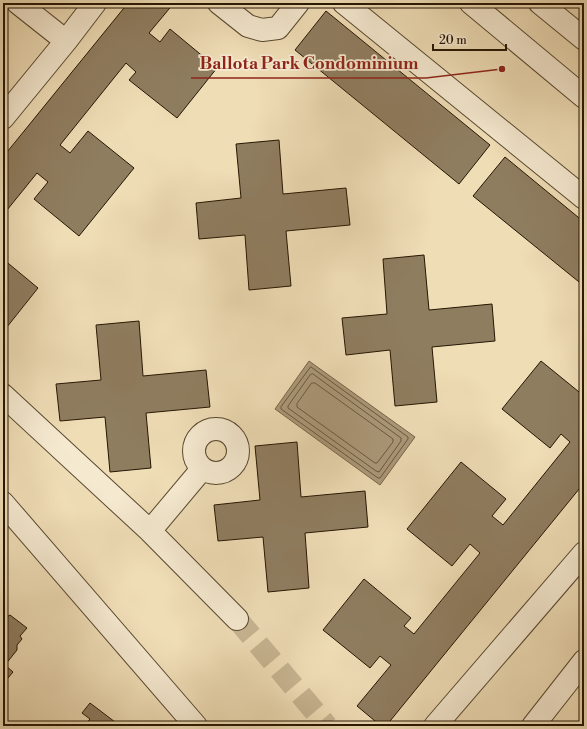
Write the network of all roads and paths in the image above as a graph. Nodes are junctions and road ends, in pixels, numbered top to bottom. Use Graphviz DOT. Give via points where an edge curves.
graph roads {
  1 [pos="18,3"];
  2 [pos="95,3"];
  3 [pos="219,3"];
  4 [pos="298,3"];
  5 [pos="344,3"];
  6 [pos="471,3"];
  7 [pos="540,3"];
  8 [pos="584,39"];
  9 [pos="66,41"];
  10 [pos="584,96"];
  11 [pos="3,118"];
  12 [pos="584,198"];
  13 [pos="3,395"];
  14 [pos="202,469"];
  15 [pos="3,504"];
  16 [pos="150,531"];
  17 [pos="584,553"];
  18 [pos="237,619"];
  19 [pos="584,661"];
  20 [pos="196,726"];
  21 [pos="435,726"];
  22 [pos="533,726"];
  1 -- 9 [label="street"];
  2 -- 9 [label="street"];
  3 -- 4 [label="street" via="248,26 262,30 278,28"];
  5 -- 12 [label="street"];
  6 -- 10 [label="street"];
  7 -- 8 [label="street"];
  9 -- 11 [label="street"];
  13 -- 16 [label="street"];
  14 -- 16 [label="street"];
  15 -- 20 [label="street"];
  16 -- 18 [label="street"];
  17 -- 21 [label="street"];
  19 -- 22 [label="street"];
}
